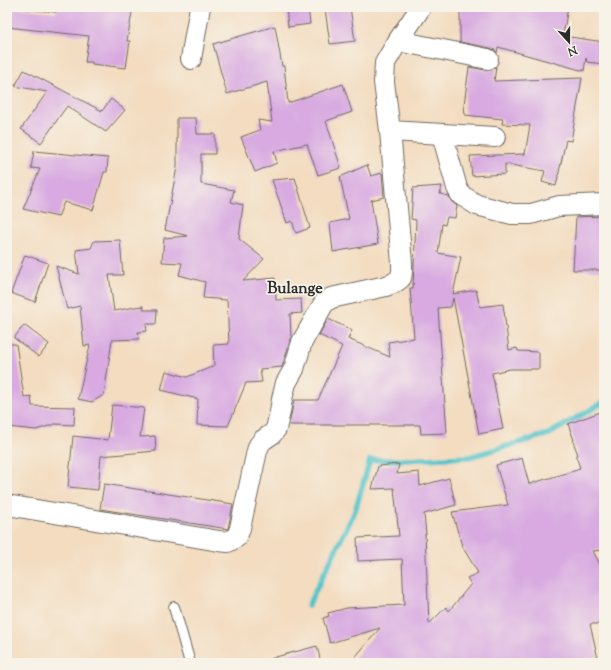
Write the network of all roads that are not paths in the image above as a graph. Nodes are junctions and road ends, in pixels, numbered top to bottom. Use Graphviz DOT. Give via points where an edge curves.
graph roads {
  1 [pos="200,7"];
  2 [pos="421,7"];
  3 [pos="398,41"];
  4 [pos="190,59"];
  5 [pos="488,59"];
  6 [pos="390,131"];
  7 [pos="442,134"];
  8 [pos="495,137"];
  9 [pos="604,204"];
  10 [pos="7,505"];
  11 [pos="174,607"];
  12 [pos="190,663"];
  1 -- 4 [label="street"];
  2 -- 3 [label="street"];
  3 -- 5 [label="street"];
  3 -- 6 [label="street" via="385,63 384,82"];
  6 -- 7 [label="street"];
  6 -- 10 [label="street" via="402,263 401,278 386,286 331,298 324,303 302,342 294,369 286,384 276,429 259,445 236,537 228,542 219,541"];
  7 -- 8 [label="street"];
  7 -- 9 [label="street" via="457,188 461,195 477,205 512,214 531,214 559,206"];
  11 -- 12 [label="lane"];
}
